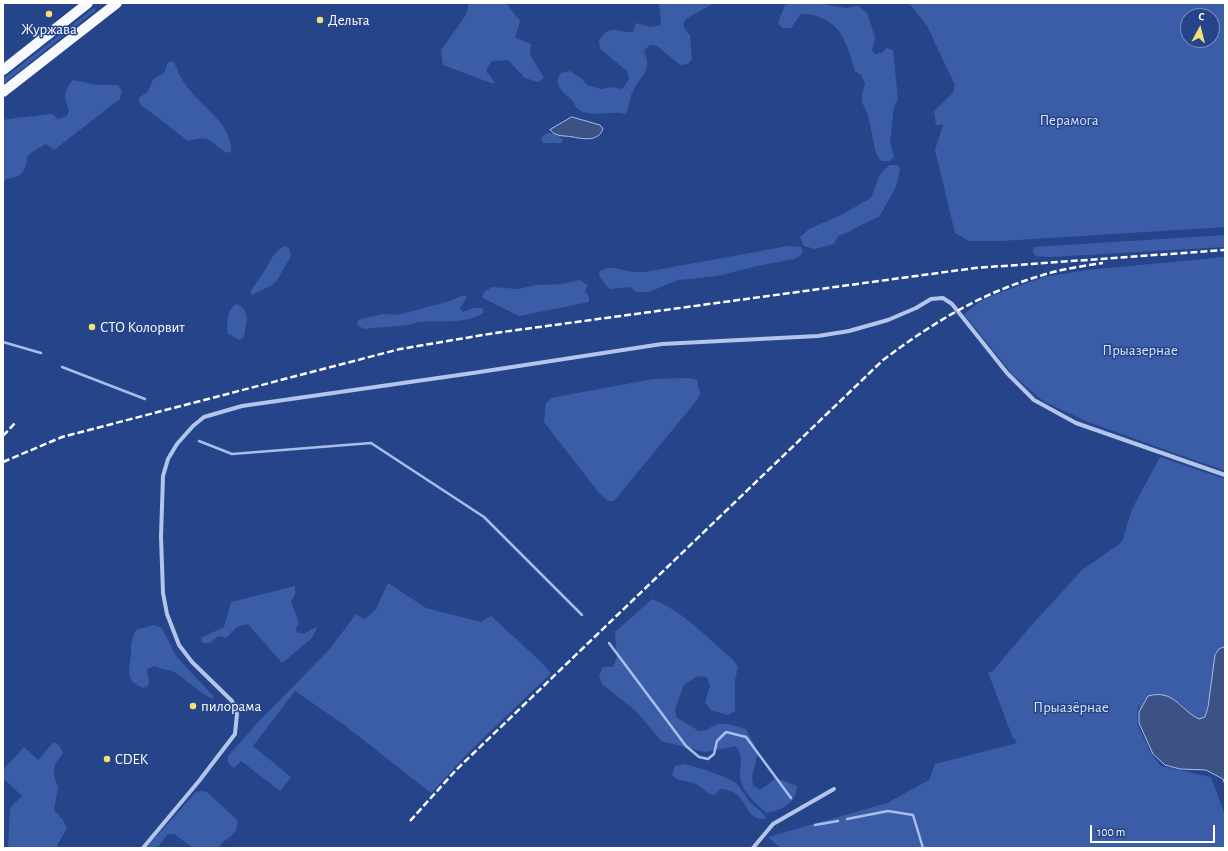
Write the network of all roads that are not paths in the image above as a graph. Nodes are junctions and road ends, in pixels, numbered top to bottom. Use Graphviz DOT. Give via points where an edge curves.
graph roads {
  1 [pos="88,3"];
  2 [pos="117,3"];
  3 [pos="3,70"];
  4 [pos="3,92"];
  5 [pos="1225,475"];
  6 [pos="834,790"];
  7 [pos="143,848"];
  8 [pos="753,848"];
  1 -- 3 [label="main road"];
  2 -- 4 [label="main road"];
  5 -- 7 [label="street" via="1076,423 1034,400 1007,373 952,304 943,298 931,299 888,320 849,331 818,336 662,344 473,374 242,406 204,417 177,444 168,459 164,476 161,537 163,593 167,614 180,645 192,662 232,701 237,714 234,734"];
  6 -- 8 [label="street" via="773,824"];
}
